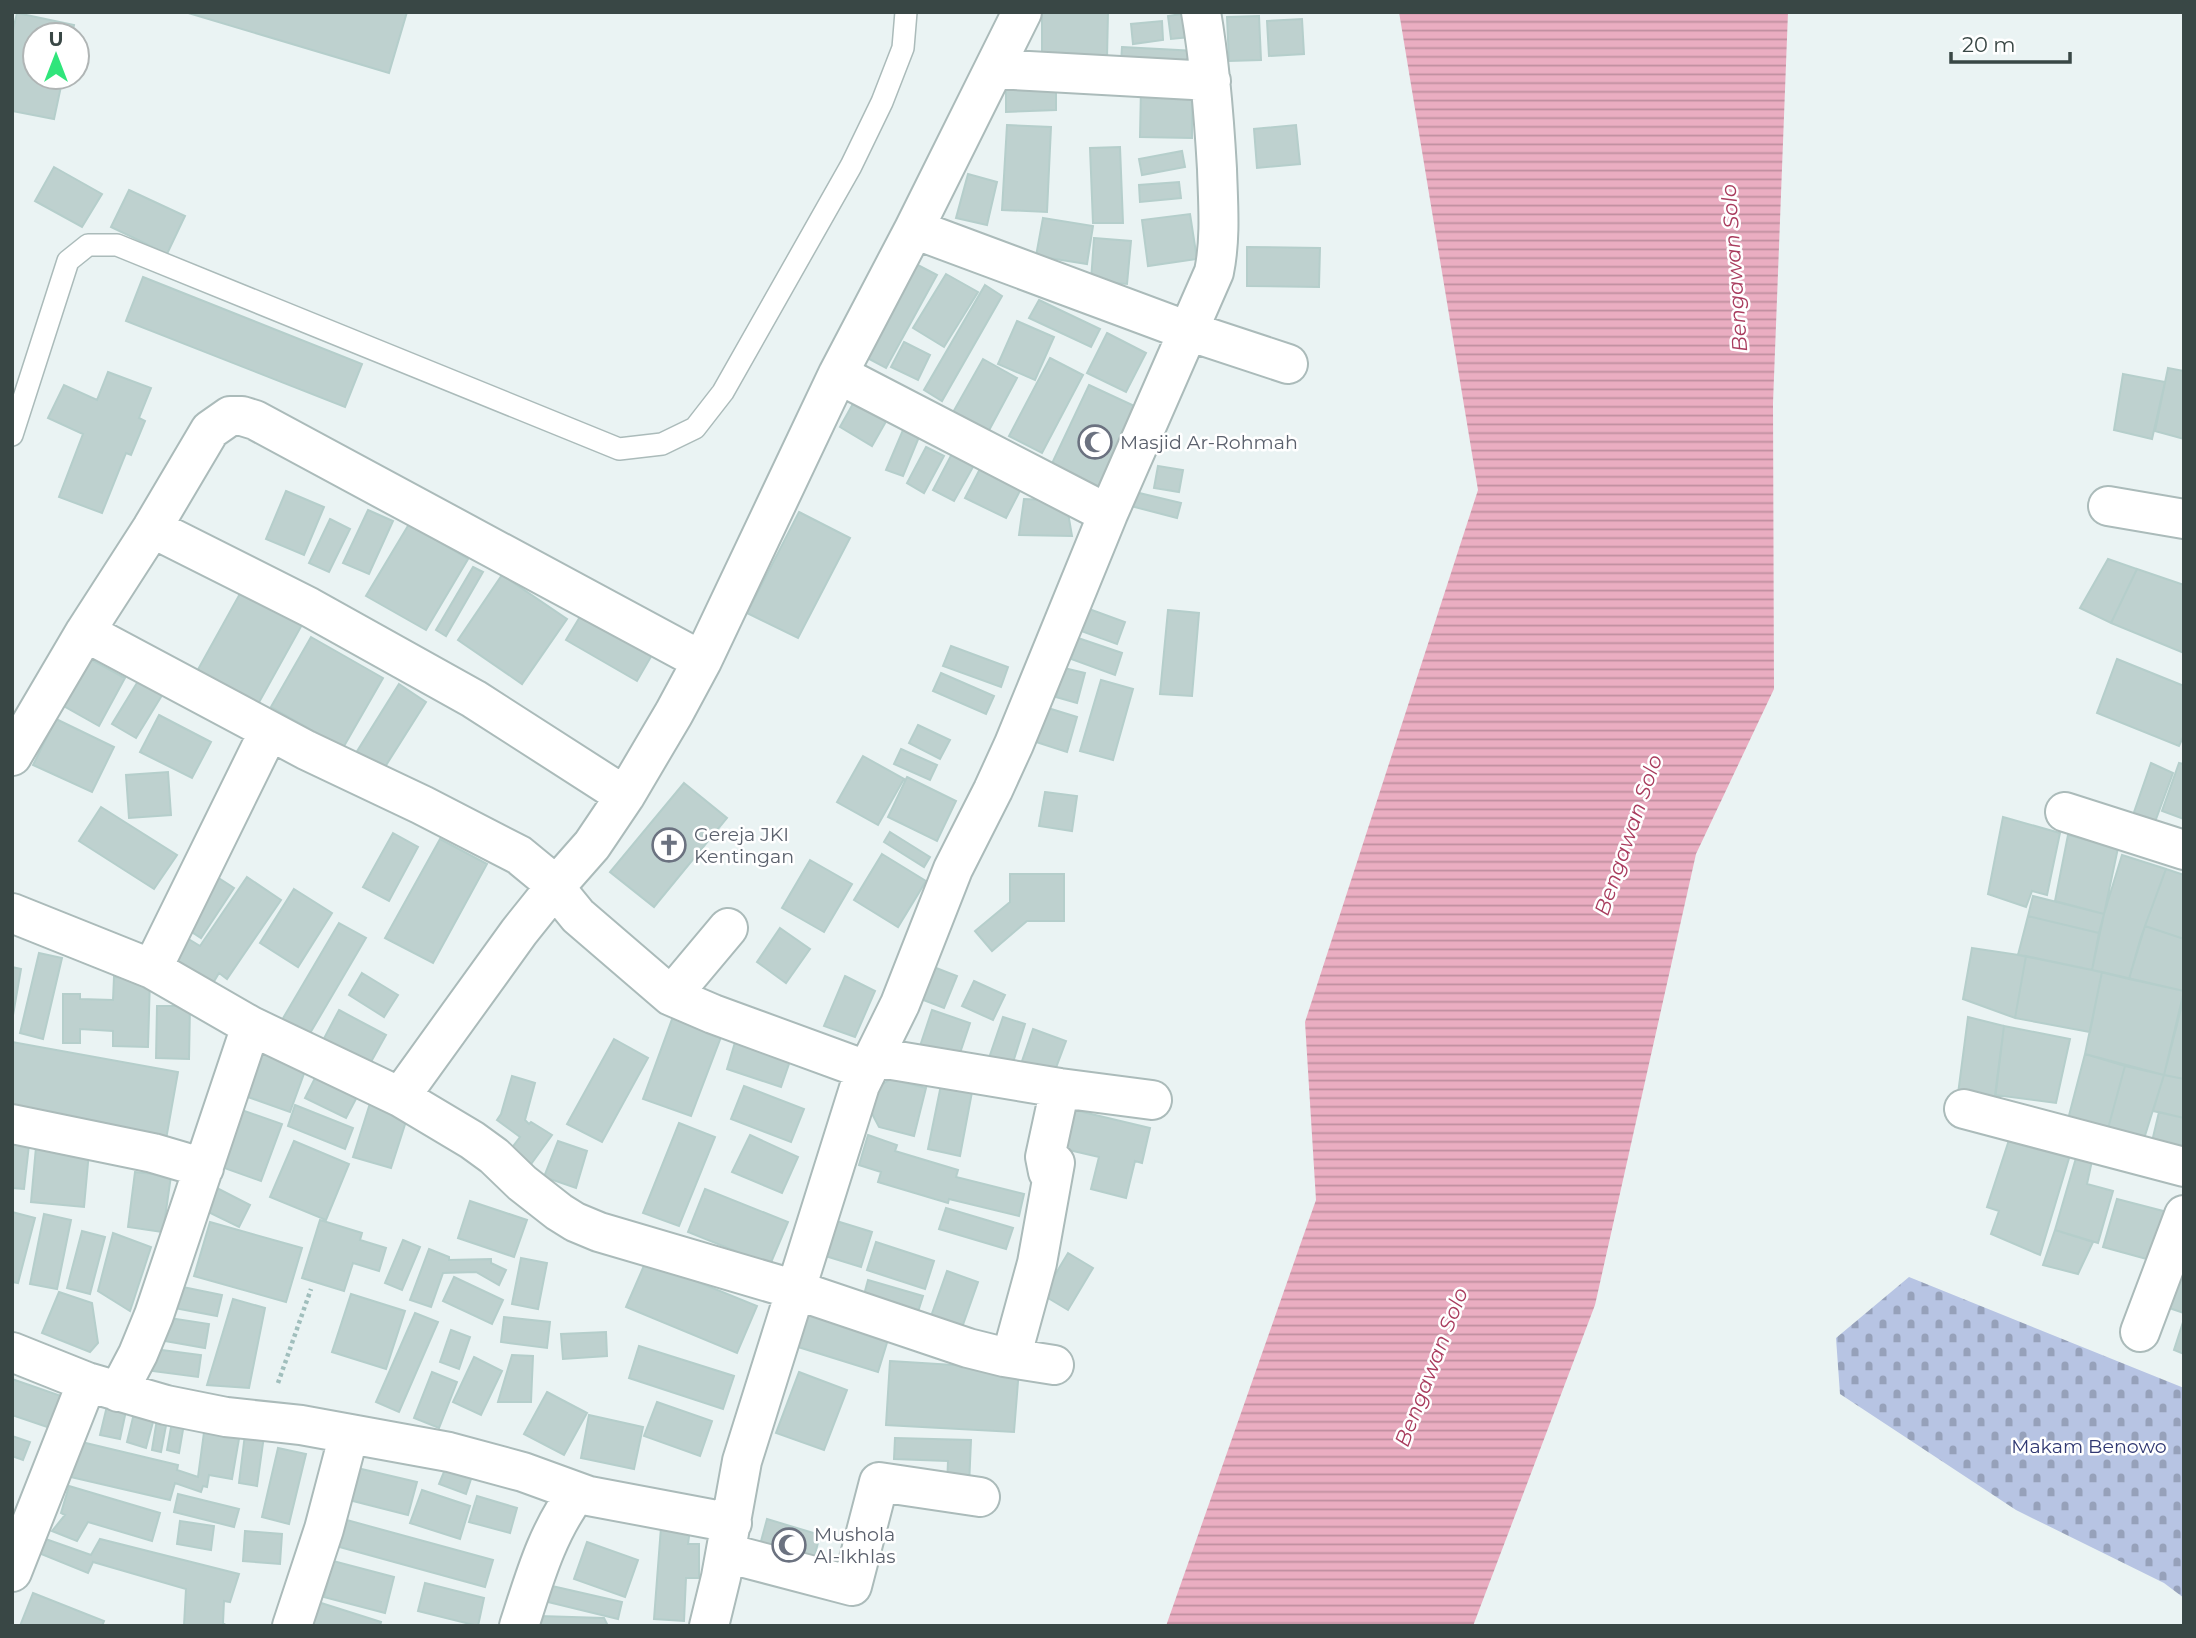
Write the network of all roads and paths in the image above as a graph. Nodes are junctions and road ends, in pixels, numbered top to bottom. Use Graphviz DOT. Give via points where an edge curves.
graph roads {
  1 [pos="906,12"];
  2 [pos="1022,12"];
  3 [pos="1201,12"];
  4 [pos="995,69"];
  5 [pos="1212,81"];
  6 [pos="914,229"];
  7 [pos="1188,331"];
  8 [pos="1288,364"];
  9 [pos="22,372"];
  10 [pos="838,374"];
  11 [pos="12,435"];
  12 [pos="2108,506"];
  13 [pos="1108,514"];
  14 [pos="2184,519"];
  15 [pos="152,528"];
  16 [pos="85,632"];
  17 [pos="702,661"];
  18 [pos="269,730"];
  19 [pos="12,756"];
  20 [pos="625,796"];
  21 [pos="2065,811"];
  22 [pos="2184,850"];
  23 [pos="555,887"];
  24 [pos="12,914"];
  25 [pos="729,928"];
  26 [pos="152,969"];
  27 [pos="671,996"];
  28 [pos="251,1026"];
  29 [pos="870,1063"];
  30 [pos="1060,1088"];
  31 [pos="400,1097"];
  32 [pos="1152,1100"];
  33 [pos="1965,1109"];
  34 [pos="12,1124"];
  35 [pos="2184,1167"];
  36 [pos="204,1168"];
  37 [pos="2184,1215"];
  38 [pos="311,1289"];
  39 [pos="796,1290"];
  40 [pos="2140,1332"];
  41 [pos="12,1352"];
  42 [pos="1011,1358"];
  43 [pos="1054,1365"];
  44 [pos="103,1387"];
  45 [pos="266,1421"];
  46 [pos="349,1434"];
  47 [pos="577,1493"];
  48 [pos="980,1497"];
  49 [pos="729,1538"];
  50 [pos="12,1572"];
  51 [pos="292,1626"];
  52 [pos="519,1626"];
  53 [pos="709,1626"];
  1 -- 9 [label="lane" via="903,48 882,102 723,392 695,428 662,444 619,449 117,245 88,245 68,261"];
  2 -- 4 [label="street"];
  3 -- 5 [label="street"];
  4 -- 5 [label="street"];
  4 -- 6 [label="street"];
  5 -- 7 [label="street" via="1217,254 1214,272"];
  6 -- 7 [label="street"];
  6 -- 10 [label="street"];
  7 -- 8 [label="street"];
  7 -- 13 [label="street"];
  9 -- 11 [label="lane"];
  10 -- 13 [label="street"];
  10 -- 17 [label="street"];
  12 -- 14 [label="street"];
  13 -- 29 [label="street" via="1014,744 953,869 900,1004"];
  15 -- 16 [label="street"];
  15 -- 17 [label="street" via="210,430 230,416 242,416"];
  15 -- 20 [label="street" via="463,692"];
  16 -- 18 [label="street"];
  16 -- 19 [label="street"];
  17 -- 20 [label="street"];
  18 -- 23 [label="street" via="519,855"];
  18 -- 26 [label="street"];
  20 -- 23 [label="street" via="593,845"];
  21 -- 22 [label="street"];
  23 -- 27 [label="street" via="578,916"];
  23 -- 31 [label="street"];
  24 -- 26 [label="street"];
  25 -- 27 [label="street"];
  26 -- 28 [label="street"];
  27 -- 29 [label="street"];
  28 -- 31 [label="street"];
  28 -- 36 [label="street"];
  29 -- 30 [label="street"];
  29 -- 39 [label="street"];
  30 -- 32 [label="street"];
  30 -- 42 [label="street" via="1045,1157 1048,1172 1054,1170 1037,1263"];
  31 -- 39 [label="street" via="472,1140 575,1222"];
  33 -- 35 [label="street"];
  34 -- 36 [label="street"];
  36 -- 44 [label="street" via="138,1354"];
  37 -- 40 [label="street"];
  38 -- 45 [label="path"];
  39 -- 42 [label="street"];
  39 -- 49 [label="street" via="742,1461"];
  41 -- 44 [label="street"];
  42 -- 43 [label="street"];
  44 -- 45 [label="street" via="186,1410"];
  44 -- 50 [label="street"];
  45 -- 46 [label="street"];
  46 -- 47 [label="street" via="449,1452 523,1472"];
  46 -- 51 [label="street"];
  47 -- 49 [label="street"];
  47 -- 52 [label="street" via="556,1526"];
  48 -- 49 [label="street" via="879,1482 852,1586"];
  49 -- 53 [label="street"];
}
